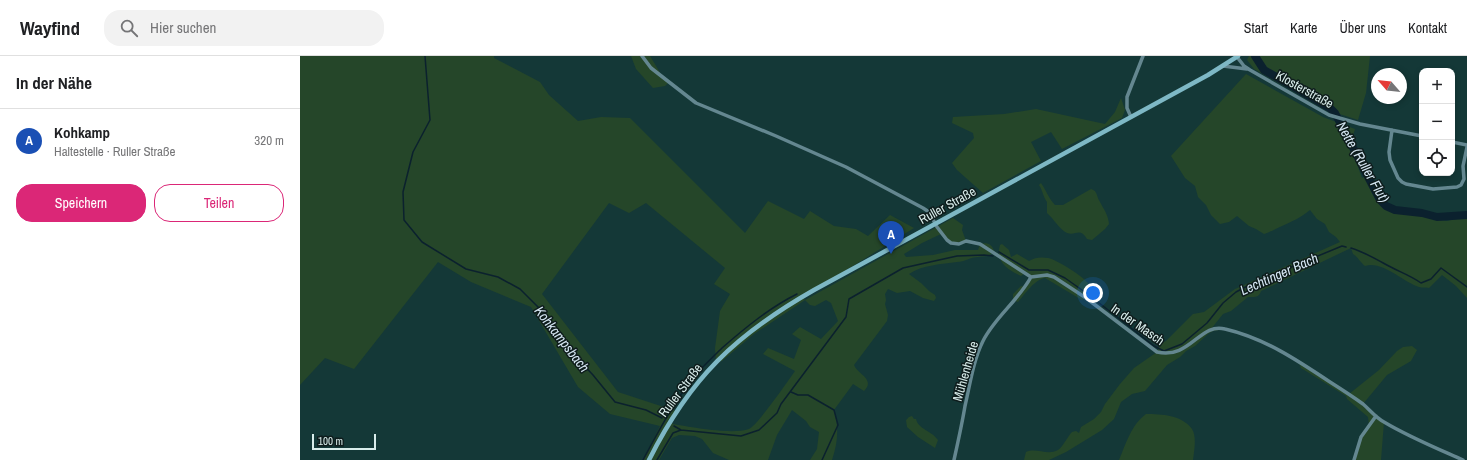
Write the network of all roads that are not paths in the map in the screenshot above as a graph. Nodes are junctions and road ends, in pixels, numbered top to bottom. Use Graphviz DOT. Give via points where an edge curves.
graph roads {
  1 [pos="642,56"];
  2 [pos="1143,56"];
  3 [pos="1238,56"];
  4 [pos="1223,66"];
  5 [pos="1250,70"];
  6 [pos="1131,117"];
  7 [pos="1392,130"];
  8 [pos="1419,135"];
  9 [pos="1455,143"];
  10 [pos="1467,146"];
  11 [pos="935,223"];
  12 [pos="1031,277"];
  13 [pos="1376,416"];
  14 [pos="649,460"];
  15 [pos="954,460"];
  16 [pos="1354,460"];
  17 [pos="1463,460"];
  1 -- 11 [label="street" via="652,68 696,103 846,167 923,208 929,212"];
  2 -- 6 [label="street" via="1127,97 1127,108"];
  3 -- 4 [label="main road, Ruller Straße"];
  3 -- 5 [label="street, Klosterstraße"];
  4 -- 5 [label="street, Klosterstraße"];
  4 -- 6 [label="main road, Ruller Straße"];
  5 -- 7 [label="street, Klosterstraße" via="1329,115"];
  6 -- 11 [label="main road, Ruller Straße"];
  7 -- 8 [label="street, Klosterstraße"];
  7 -- 10 [label="street" via="1390,160 1398,178 1406,184 1437,189 1461,185 1464,179 1463,166"];
  9 -- 10 [label="street"];
  11 -- 12 [label="street" via="941,234 951,243 959,244 966,241 980,244"];
  11 -- 14 [label="main road, Ruller Straße" via="802,297 769,317 738,341 692,390 670,420"];
  12 -- 13 [label="street, In der Masch" via="1054,277 1157,352 1170,353 1184,349 1205,332 1217,328 1267,344 1298,361"];
  12 -- 15 [label="street, Mühlenheide" via="983,341 969,389"];
  13 -- 16 [label="street" via="1362,437"];
  13 -- 17 [label="street, In der Masch" via="1432,447"];
}
